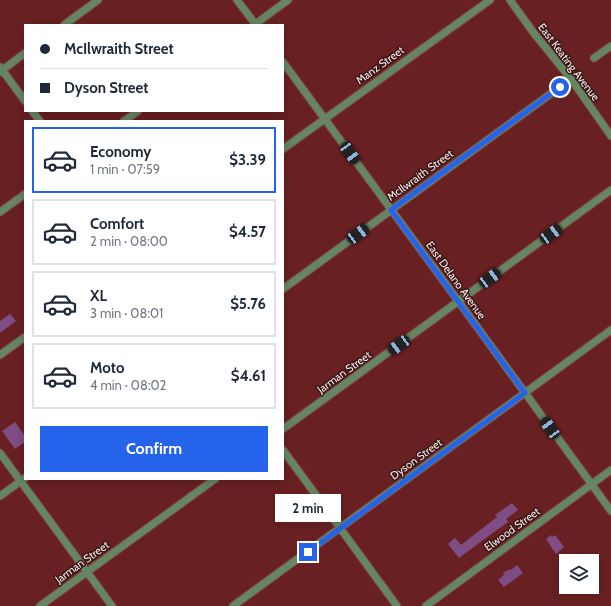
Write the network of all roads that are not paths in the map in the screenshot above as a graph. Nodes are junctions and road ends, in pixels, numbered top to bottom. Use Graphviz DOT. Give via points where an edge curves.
graph roads {
  1 [pos="98,0"];
  2 [pos="237,0"];
  3 [pos="288,0"];
  4 [pos="490,0"];
  5 [pos="510,0"];
  6 [pos="65,24"];
  7 [pos="254,24"];
  8 [pos="256,24"];
  9 [pos="611,46"];
  10 [pos="24,54"];
  11 [pos="594,58"];
  12 [pos="284,63"];
  13 [pos="1,69"];
  14 [pos="570,79"];
  15 [pos="24,100"];
  16 [pos="33,112"];
  17 [pos="137,112"];
  18 [pos="325,118"];
  19 [pos="39,120"];
  20 [pos="125,120"];
  21 [pos="611,136"];
  22 [pos="284,148"];
  23 [pos="611,190"];
  24 [pos="24,195"];
  25 [pos="391,210"];
  26 [pos="0,212"];
  27 [pos="284,288"];
  28 [pos="459,301"];
  29 [pos="611,330"];
  30 [pos="24,338"];
  31 [pos="0,355"];
  32 [pos="525,393"];
  33 [pos="284,428"];
  34 [pos="284,451"];
  35 [pos="0,453"];
  36 [pos="611,470"];
  37 [pos="23,479"];
  38 [pos="214,480"];
  39 [pos="592,484"];
  40 [pos="0,496"];
  41 [pos="611,511"];
  42 [pos="340,528"];
  43 [pos="87,572"];
  44 [pos="40,606"];
  45 [pos="112,606"];
  46 [pos="233,606"];
  47 [pos="397,606"];
  48 [pos="426,606"];
  1 -- 6 [label="street"];
  2 -- 7 [label="street"];
  3 -- 8 [label="street"];
  4 -- 18 [label="street, Manz Street"];
  5 -- 14 [label="street, East Keating Avenue"];
  9 -- 11 [label="street"];
  10 -- 13 [label="street"];
  12 -- 18 [label="street, East Delano Avenue"];
  13 -- 15 [label="street"];
  14 -- 21 [label="street, East Keating Avenue"];
  14 -- 25 [label="street, McIlwraith Street"];
  16 -- 19 [label="street"];
  17 -- 20 [label="street"];
  18 -- 22 [label="street, Manz Street"];
  18 -- 25 [label="street, East Delano Avenue"];
  23 -- 28 [label="street, Jarman Street"];
  24 -- 26 [label="street"];
  25 -- 27 [label="street, McIlwraith Street"];
  25 -- 28 [label="street, East Delano Avenue"];
  28 -- 32 [label="street, East Delano Avenue"];
  28 -- 33 [label="street, Jarman Street"];
  29 -- 32 [label="street, Dyson Street"];
  30 -- 31 [label="street"];
  32 -- 39 [label="street, East Delano Avenue"];
  32 -- 42 [label="street, Dyson Street"];
  34 -- 42 [label="street"];
  35 -- 37 [label="street"];
  36 -- 39 [label="street, Elwood Street"];
  37 -- 40 [label="street"];
  37 -- 43 [label="street"];
  38 -- 43 [label="street, Jarman Street"];
  39 -- 41 [label="street, East Delano Avenue"];
  39 -- 48 [label="street, Elwood Street"];
  42 -- 46 [label="street, Dyson Street"];
  42 -- 47 [label="street"];
  43 -- 44 [label="street, Jarman Street"];
  43 -- 45 [label="street"];
}
